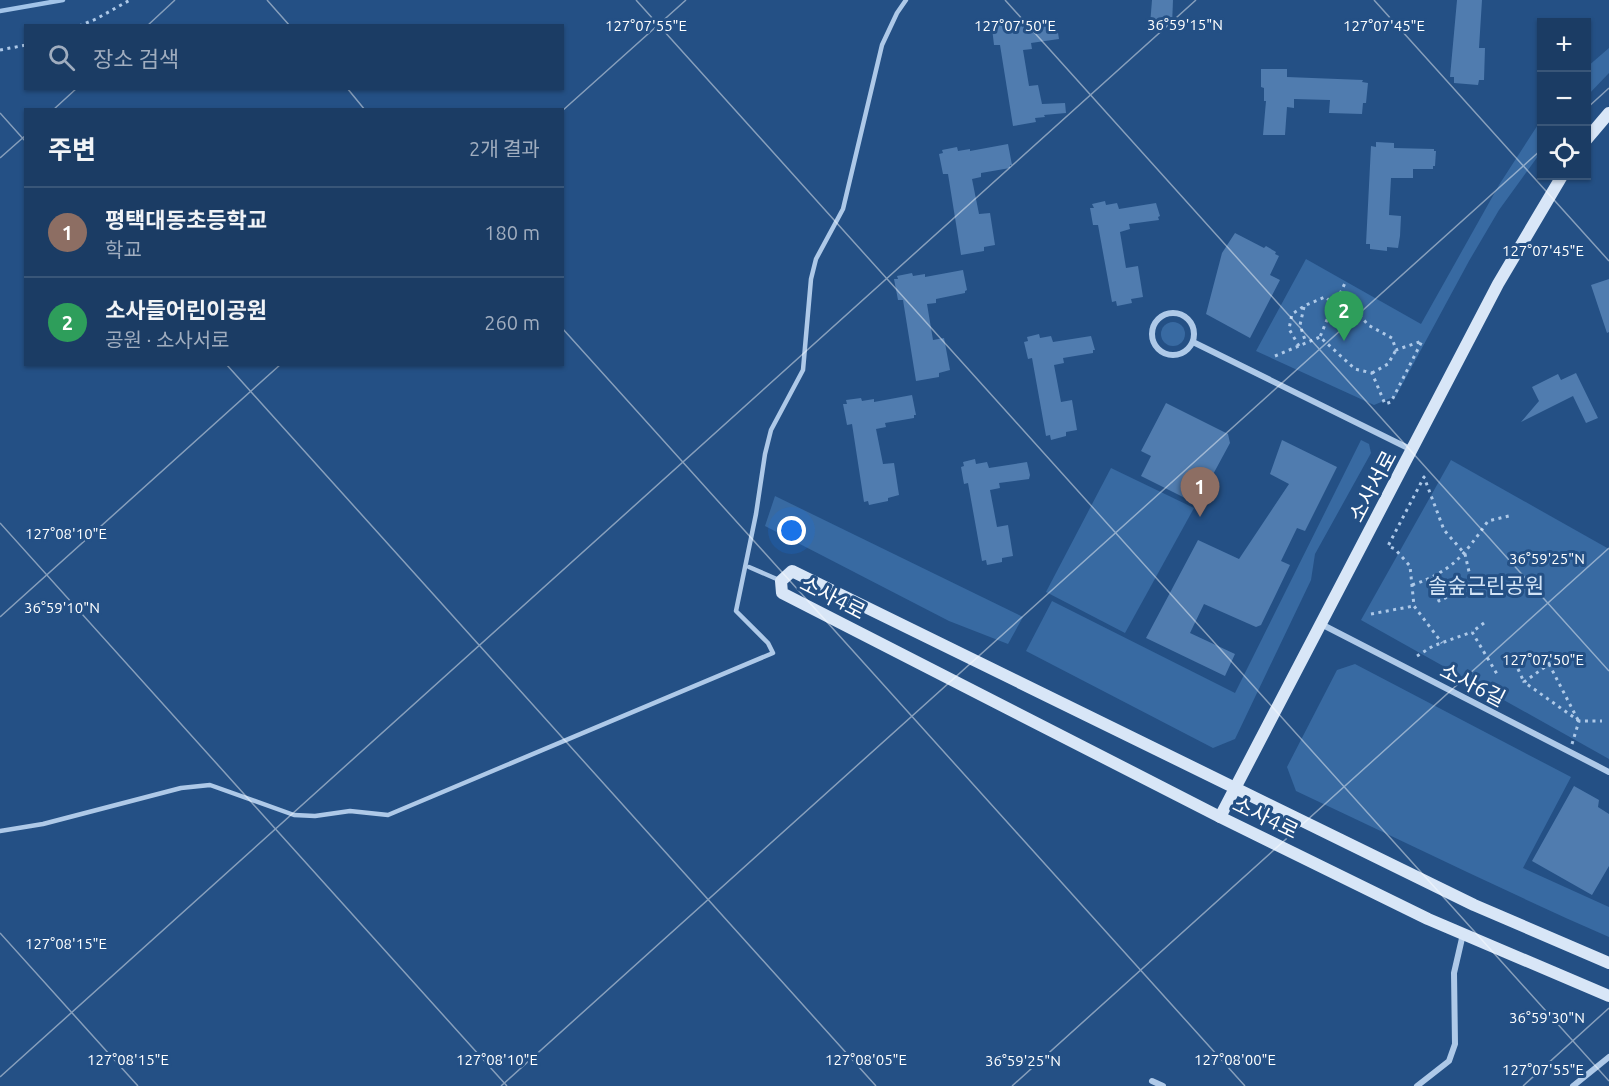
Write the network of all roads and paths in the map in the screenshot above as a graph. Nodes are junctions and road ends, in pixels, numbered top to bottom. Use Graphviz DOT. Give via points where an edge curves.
graph roads {
  1 [pos="130,0"];
  2 [pos="906,0"];
  3 [pos="84,24"];
  4 [pos="24,45"];
  5 [pos="0,50"];
  6 [pos="1609,113"];
  7 [pos="1591,135"];
  8 [pos="1560,180"];
  9 [pos="1345,283"];
  10 [pos="1335,305"];
  11 [pos="1304,306"];
  12 [pos="1320,337"];
  13 [pos="1193,342"];
  14 [pos="1306,343"];
  15 [pos="1299,346"];
  16 [pos="1396,350"];
  17 [pos="1275,356"];
  18 [pos="1372,373"];
  19 [pos="1412,450"];
  20 [pos="1513,515"];
  21 [pos="1465,554"];
  22 [pos="749,567"];
  23 [pos="1431,578"];
  24 [pos="781,581"];
  25 [pos="1412,585"];
  26 [pos="1414,606"];
  27 [pos="1371,614"];
  28 [pos="1484,623"];
  29 [pos="1321,624"];
  30 [pos="1472,632"];
  31 [pos="1442,643"];
  32 [pos="1546,655"];
  33 [pos="1417,656"];
  34 [pos="1549,664"];
  35 [pos="1518,669"];
  36 [pos="1497,674"];
  37 [pos="1524,682"];
  38 [pos="1579,721"];
  39 [pos="1602,721"];
  40 [pos="1571,746"];
  41 [pos="1609,772"];
  42 [pos="1235,789"];
  43 [pos="1220,817"];
  44 [pos="0,831"];
  45 [pos="1463,934"];
  46 [pos="1609,963"];
  47 [pos="1609,996"];
  48 [pos="1609,1057"];
  49 [pos="1152,1081"];
  50 [pos="1162,1086"];
  51 [pos="1417,1086"];
  52 [pos="1573,1086"];
  1 -- 3 [label="path"];
  2 -- 44 [label="lane" via="882,45 843,209 816,259 803,370 771,430 765,454 736,611 774,653 388,815 350,811 294,815 210,785 181,788 44,824"];
  4 -- 5 [label="path"];
  6 -- 7 [label="main road"];
  8 -- 19 [label="main road, 소사서로" via="1498,284"];
  9 -- 10 [label="path"];
  10 -- 11 [label="path" via="1325,297"];
  10 -- 12 [label="path"];
  10 -- 16 [label="path" via="1354,308 1368,325 1392,338"];
  11 -- 14 [label="path" via="1300,325"];
  11 -- 15 [label="path" via="1293,314 1289,329"];
  12 -- 14 [label="path"];
  12 -- 18 [label="path" via="1355,369"];
  13 -- 13 [label="street" via="1192,322 1181,314 1167,314 1156,322 1154,343 1164,353 1178,355"];
  13 -- 19 [label="street"];
  14 -- 15 [label="path"];
  15 -- 17 [label="path"];
  16 -- 18 [label="path" via="1388,364"];
  16 -- 18 [label="path" via="1422,341 1391,402 1385,404"];
  19 -- 29 [label="main road, 소사서로"];
  20 -- 21 [label="path" via="1488,521"];
  21 -- 23 [label="path"];
  21 -- 23 [label="path" via="1472,585 1439,601"];
  21 -- 25 [label="path" via="1444,530 1424,477 1388,546 1410,566"];
  22 -- 24 [label="lane"];
  23 -- 25 [label="path"];
  24 -- 42 [label="main road, 소사4로" via="792,571"];
  24 -- 43 [label="main road, 소사4로" via="782,593"];
  25 -- 26 [label="path"];
  26 -- 27 [label="path"];
  26 -- 31 [label="path"];
  28 -- 30 [label="path"];
  29 -- 41 [label="street, 소사6길"];
  29 -- 42 [label="main road, 소사서로"];
  30 -- 31 [label="path"];
  30 -- 36 [label="path"];
  31 -- 33 [label="path"];
  32 -- 34 [label="path"];
  34 -- 37 [label="path"];
  34 -- 38 [label="path"];
  35 -- 37 [label="path"];
  37 -- 38 [label="path"];
  38 -- 39 [label="path"];
  38 -- 40 [label="path"];
  42 -- 43 [label="main road, 소사서로"];
  42 -- 46 [label="main road, 소사4로" via="1474,905"];
  43 -- 45 [label="main road, 소사4로"];
  45 -- 47 [label="main road, 소사4로"];
  45 -- 51 [label="street" via="1454,973 1455,1044 1449,1061"];
  48 -- 52 [label="street"];
  49 -- 50 [label="street"];
}
